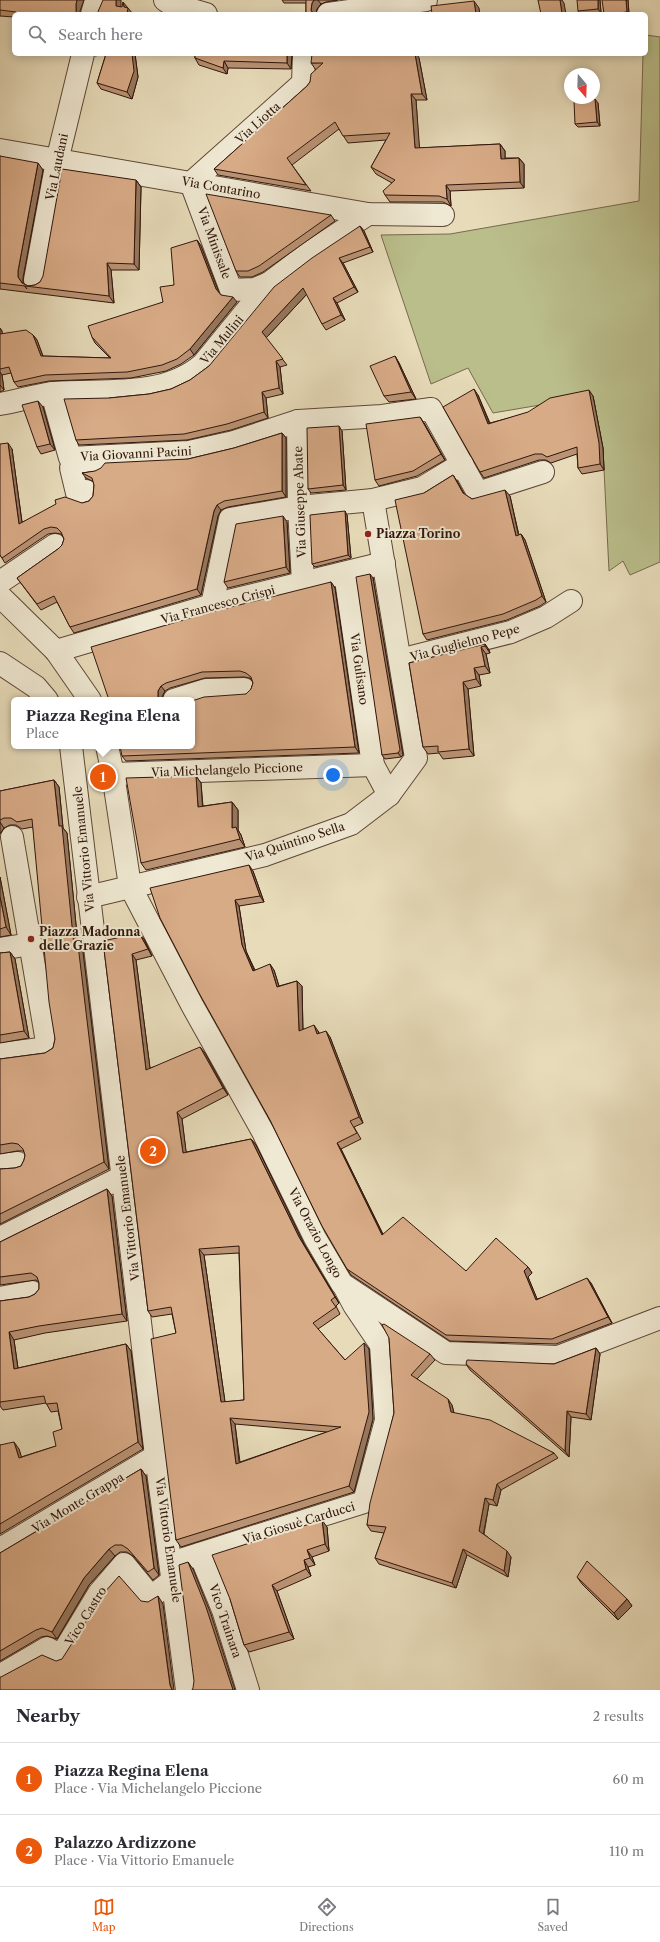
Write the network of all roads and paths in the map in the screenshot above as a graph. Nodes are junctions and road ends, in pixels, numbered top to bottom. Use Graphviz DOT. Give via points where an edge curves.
graph roads {
  1 [pos="96,0"];
  2 [pos="166,0"];
  3 [pos="426,0"];
  4 [pos="93,12"];
  5 [pos="199,12"];
  6 [pos="342,12"];
  7 [pos="83,56"];
  8 [pos="304,56"];
  9 [pos="0,150"];
  10 [pos="57,161"];
  11 [pos="191,183"];
  12 [pos="368,214"];
  13 [pos="444,215"];
  14 [pos="36,280"];
  15 [pos="269,283"];
  16 [pos="52,393"];
  17 [pos="0,404"];
  18 [pos="298,421"];
  19 [pos="103,456"];
  20 [pos="462,464"];
  21 [pos="543,472"];
  22 [pos="86,496"];
  23 [pos="377,498"];
  24 [pos="299,507"];
  25 [pos="55,545"];
  26 [pos="385,567"];
  27 [pos="349,572"];
  28 [pos="0,582"];
  29 [pos="303,583"];
  30 [pos="0,596"];
  31 [pos="571,601"];
  32 [pos="212,606"];
  33 [pos="56,651"];
  34 [pos="400,660"];
  35 [pos="0,663"];
  36 [pos="244,689"];
  37 [pos="44,697"];
  38 [pos="88,697"];
  39 [pos="184,697"];
  40 [pos="71,749"];
  41 [pos="108,749"];
  42 [pos="373,765"];
  43 [pos="121,774"];
  44 [pos="389,795"];
  45 [pos="12,837"];
  46 [pos="140,884"];
  47 [pos="88,897"];
  48 [pos="16,947"];
  49 [pos="0,1054"];
  50 [pos="124,1176"];
  51 [pos="0,1238"];
  52 [pos="342,1284"];
  53 [pos="32,1292"];
  54 [pos="0,1298"];
  55 [pos="660,1318"];
  56 [pos="156,1456"];
  57 [pos="0,1549"];
  58 [pos="200,1554"];
  59 [pos="172,1571"];
  60 [pos="6,1672"];
  61 [pos="187,1690"];
  62 [pos="248,1690"];
  1 -- 4 [label="street"];
  2 -- 5 [label="street" via="171,4"];
  3 -- 6 [label="street"];
  7 -- 10 [label="street, Via Laudani"];
  8 -- 11 [label="street, Via Liotta" via="303,83"];
  9 -- 10 [label="street, Via Contarino"];
  10 -- 11 [label="street, Via Contarino"];
  10 -- 14 [label="street, Via Laudani"];
  11 -- 12 [label="street, Via Contarino"];
  11 -- 15 [label="street, Via Minissale" via="231,290 255,289"];
  12 -- 13 [label="street, Via Contarino"];
  12 -- 15 [label="street, Via Mulini"];
  15 -- 16 [label="street, Via Mulini" via="203,364 174,382 126,390"];
  16 -- 17 [label="street, Via Mulini"];
  16 -- 19 [label="street, Via Giovanni Pacini" via="70,458"];
  18 -- 19 [label="street, Via Giovanni Pacini" via="234,442 188,452"];
  18 -- 20 [label="street, Via Giovanni Pacini" via="382,416 432,409"];
  18 -- 24 [label="street, Via Giuseppe Abate"];
  19 -- 22 [label="street" via="99,463 71,468 77,493 86,491"];
  20 -- 21 [label="street" via="478,493"];
  20 -- 23 [label="street" via="422,488"];
  23 -- 24 [label="street"];
  23 -- 26 [label="street, Via Quintino Sella"];
  24 -- 29 [label="street, Via Giuseppe Abate"];
  24 -- 32 [label="street" via="230,519"];
  25 -- 28 [label="street"];
  26 -- 27 [label="street, Via Francesco Crispi"];
  26 -- 34 [label="street, Via Quintino Sella"];
  27 -- 29 [label="street, Via Francesco Crispi"];
  27 -- 42 [label="street, Via Gulisano"];
  29 -- 32 [label="street, Via Francesco Crispi"];
  30 -- 33 [label="street"];
  31 -- 34 [label="street, Via Guglielmo Pepe" via="546,617 511,632"];
  32 -- 33 [label="street, Via Francesco Crispi"];
  33 -- 38 [label="street"];
  34 -- 44 [label="street, Via Quintino Sella" via="416,758"];
  35 -- 37 [label="street" via="36,687"];
  36 -- 39 [label="street" via="206,690"];
  40 -- 47 [label="street, Via Vittorio Emanuele"];
  41 -- 43 [label="street, Via Orazio Longo"];
  42 -- 43 [label="street, Via Michelangelo Piccione"];
  42 -- 44 [label="street, Via Gulisano"];
  43 -- 46 [label="street, Via Orazio Longo"];
  44 -- 46 [label="street, Via Quintino Sella" via="351,824 265,855"];
  45 -- 48 [label="street"];
  46 -- 47 [label="street, Via Quintino Sella"];
  46 -- 52 [label="street, Via Orazio Longo" via="158,941 263,1132 315,1238"];
  47 -- 50 [label="street, Via Vittorio Emanuele"];
  48 -- 49 [label="street" via="48,1048"];
  50 -- 51 [label="street"];
  50 -- 56 [label="street, Via Vittorio Emanuele"];
  52 -- 55 [label="street, Via Orazio Longo" via="446,1353 558,1357"];
  52 -- 58 [label="street, Via Giosuè Carducci" via="381,1345 386,1420 364,1502"];
  53 -- 54 [label="street"];
  56 -- 57 [label="street, Via Monte Grappa"];
  56 -- 59 [label="street, Via Vittorio Emanuele"];
  58 -- 59 [label="street, Via Giosuè Carducci"];
  58 -- 62 [label="street, Vico Trainara" via="223,1610"];
  59 -- 60 [label="street, Vico Castro" via="151,1597 124,1564 99,1593 61,1656 47,1648"];
  59 -- 61 [label="street, Via Vittorio Emanuele"];
}
